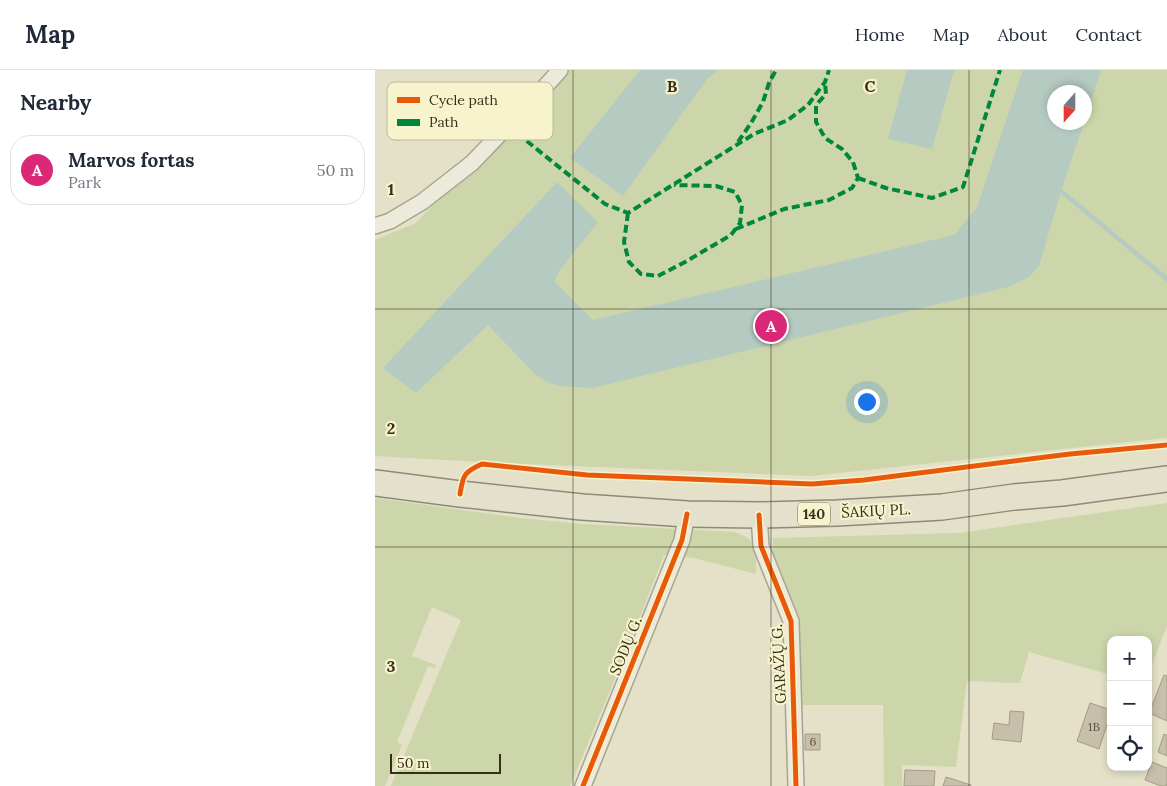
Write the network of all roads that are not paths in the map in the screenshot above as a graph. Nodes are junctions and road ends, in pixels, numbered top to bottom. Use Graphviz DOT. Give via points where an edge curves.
graph roads {
  1 [pos="560,70"];
  2 [pos="549,82"];
  3 [pos="494,140"];
  4 [pos="375,226"];
  5 [pos="1167,479"];
  6 [pos="375,484"];
  7 [pos="687,514"];
  8 [pos="759,516"];
  9 [pos="583,786"];
  10 [pos="796,786"];
  1 -- 2 [label="street"];
  3 -- 4 [label="street" via="472,163 421,202 390,221"];
  5 -- 8 [label="main road, ŠAKIŲ PL. / 140" via="942,507"];
  6 -- 7 [label="main road, ŠAKIŲ PL. / 140" via="582,507"];
  7 -- 8 [label="main road, ŠAKIŲ PL. / 140"];
  7 -- 9 [label="street, SODŲ G." via="682,540"];
  8 -- 10 [label="street, GARAŽŲ G." via="761,546 791,621"];
}
